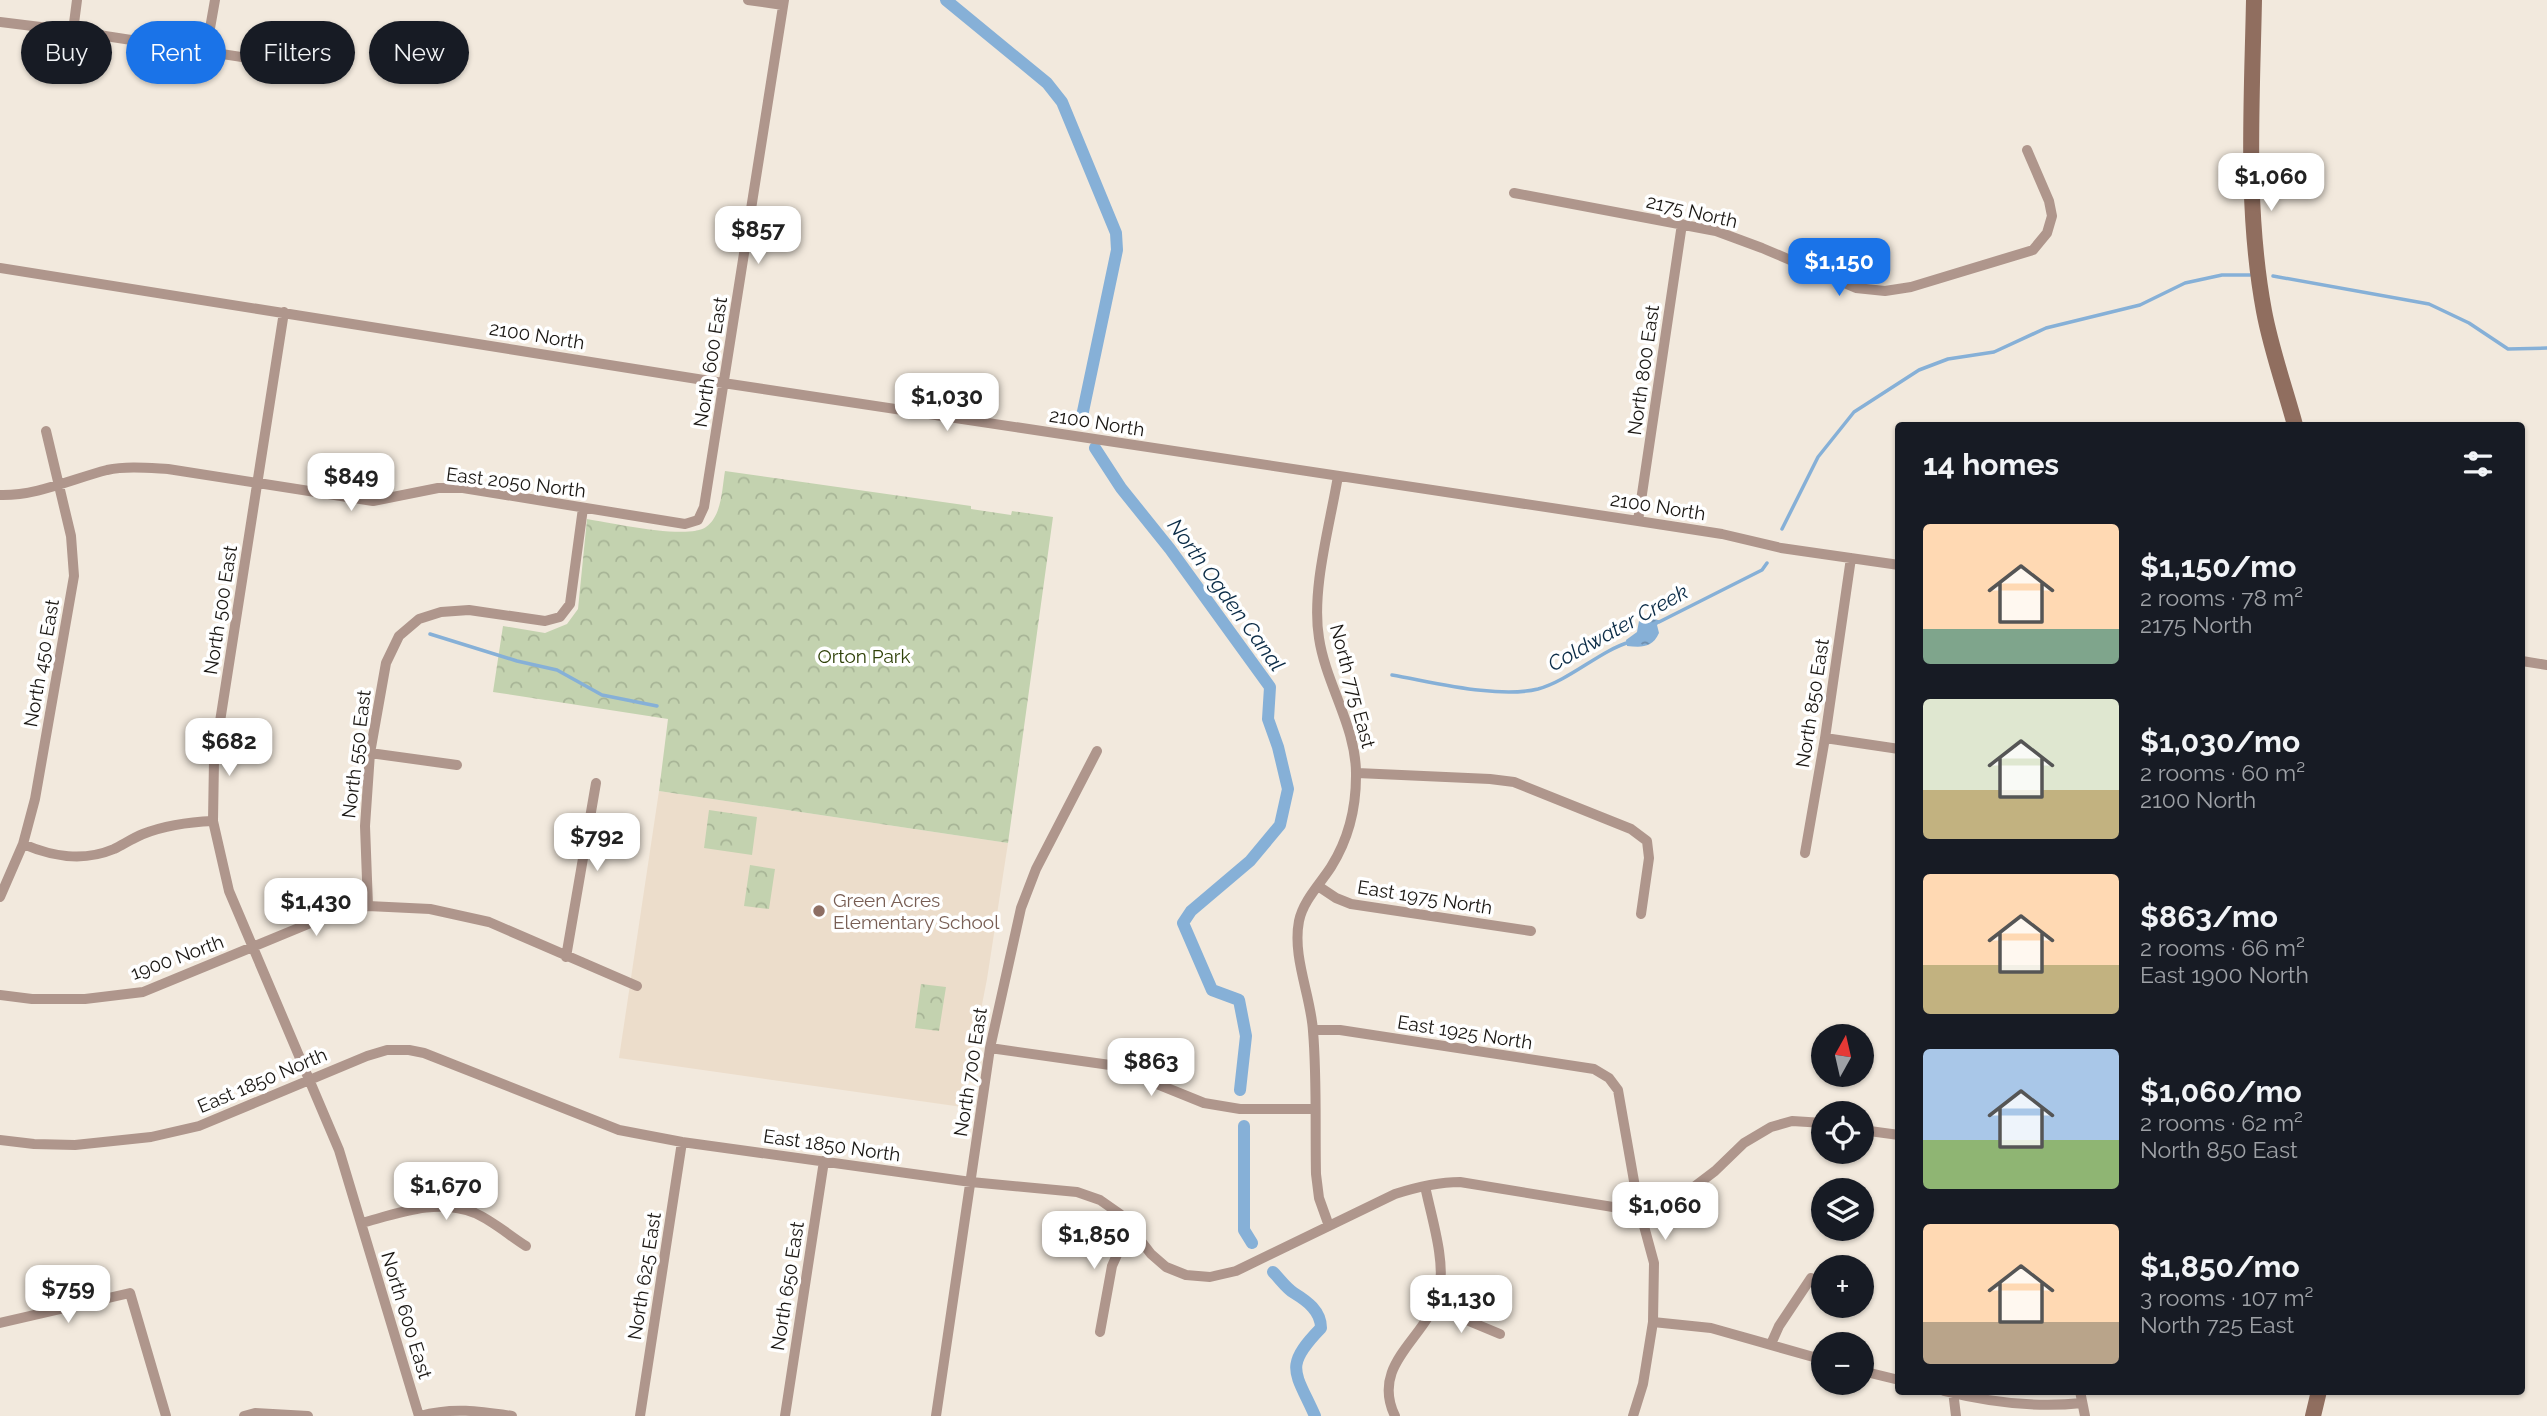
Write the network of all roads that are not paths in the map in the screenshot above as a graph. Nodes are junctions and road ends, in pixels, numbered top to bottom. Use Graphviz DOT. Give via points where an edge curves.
graph roads {
  1 [pos="77,0"];
  2 [pos="215,0"];
  3 [pos="748,0"];
  4 [pos="2254,0"];
  5 [pos="784,3"];
  6 [pos="74,21"];
  7 [pos="211,21"];
  8 [pos="0,22"];
  9 [pos="21,25"];
  10 [pos="2027,150"];
  11 [pos="1514,193"];
  12 [pos="1682,224"];
  13 [pos="0,268"];
  14 [pos="284,312"];
  15 [pos="724,383"];
  16 [pos="2294,422"];
  17 [pos="46,431"];
  18 [pos="1338,476"];
  19 [pos="57,484"];
  20 [pos="258,484"];
  21 [pos="0,495"];
  22 [pos="583,508"];
  23 [pos="698,520"];
  24 [pos="1638,521"];
  25 [pos="1851,558"];
  26 [pos="1895,564"];
  27 [pos="2525,661"];
  28 [pos="2547,665"];
  29 [pos="1825,738"];
  30 [pos="1895,748"];
  31 [pos="1097,751"];
  32 [pos="370,753"];
  33 [pos="457,765"];
  34 [pos="1357,773"];
  35 [pos="596,783"];
  36 [pos="214,821"];
  37 [pos="23,844"];
  38 [pos="1805,853"];
  39 [pos="1318,886"];
  40 [pos="0,897"];
  41 [pos="368,906"];
  42 [pos="1641,914"];
  43 [pos="1531,931"];
  44 [pos="253,948"];
  45 [pos="566,957"];
  46 [pos="637,986"];
  47 [pos="0,995"];
  48 [pos="1313,1030"];
  49 [pos="990,1048"];
  50 [pos="307,1080"];
  51 [pos="1314,1109"];
  52 [pos="1811,1122"];
  53 [pos="1874,1132"];
  54 [pos="1895,1134"];
  55 [pos="0,1140"];
  56 [pos="682,1142"];
  57 [pos="824,1161"];
  58 [pos="971,1182"];
  59 [pos="1425,1186"];
  60 [pos="1638,1204"];
  61 [pos="362,1223"];
  62 [pos="1329,1226"];
  63 [pos="1135,1235"];
  64 [pos="526,1246"];
  65 [pos="1811,1278"];
  66 [pos="1435,1307"];
  67 [pos="1653,1322"];
  68 [pos="0,1323"];
  69 [pos="1100,1332"];
  70 [pos="1500,1334"];
  71 [pos="1770,1344"];
  72 [pos="1811,1356"];
  73 [pos="1874,1374"];
  74 [pos="1895,1379"];
  75 [pos="1951,1395"];
  76 [pos="1971,1395"];
  77 [pos="2081,1395"];
  78 [pos="2318,1395"];
  79 [pos="2082,1403"];
  80 [pos="166,1416"];
  81 [pos="244,1416"];
  82 [pos="308,1416"];
  83 [pos="420,1416"];
  84 [pos="512,1416"];
  85 [pos="640,1416"];
  86 [pos="785,1416"];
  87 [pos="936,1416"];
  88 [pos="1395,1416"];
  89 [pos="1633,1416"];
  90 [pos="1956,1416"];
  91 [pos="2085,1416"];
  92 [pos="2313,1416"];
  1 -- 6 [label="street"];
  2 -- 7 [label="street"];
  3 -- 5 [label="street"];
  4 -- 16 [label="street" via="2253,225 2264,312"];
  5 -- 15 [label="street, North 600 East"];
  8 -- 9 [label="street"];
  10 -- 12 [label="street, 2175 North" via="2052,216 2047,233 2033,250 1911,287 1885,291 1856,288 1716,231"];
  11 -- 12 [label="street, 2175 North"];
  12 -- 24 [label="street, North 800 East"];
  13 -- 14 [label="street, 2100 North"];
  14 -- 15 [label="street, 2100 North"];
  14 -- 20 [label="street, North 500 East"];
  15 -- 18 [label="street, 2100 North"];
  15 -- 23 [label="street, North 600 East"];
  17 -- 19 [label="street, North 450 East"];
  18 -- 24 [label="street, 2100 North"];
  18 -- 34 [label="street, North 775 East" via="1317,617 1319,640"];
  19 -- 20 [label="street, East 2050 North" via="138,467"];
  19 -- 21 [label="street, East 2050 North" via="20,495"];
  19 -- 37 [label="street, North 450 East" via="71,536 74,576 36,799"];
  20 -- 22 [label="street, East 2050 North" via="373,500 463,488"];
  20 -- 36 [label="street, North 500 East" via="214,760"];
  22 -- 23 [label="street, East 2050 North" via="685,524"];
  22 -- 32 [label="street, North 550 East" via="570,604 560,617 545,621 469,610 441,612 419,619 399,636 386,663"];
  24 -- 25 [label="street, 2100 North"];
  25 -- 26 [label="street, 2100 North"];
  25 -- 29 [label="street, North 850 East"];
  27 -- 28 [label="street"];
  29 -- 30 [label="street"];
  29 -- 38 [label="street, North 850 East"];
  31 -- 49 [label="street, North 700 East" via="1021,908"];
  32 -- 33 [label="street"];
  32 -- 41 [label="street, North 550 East" via="365,826"];
  34 -- 39 [label="street, North 775 East" via="1345,840"];
  34 -- 42 [label="street" via="1514,782 1631,828 1647,841 1649,858"];
  35 -- 45 [label="street"];
  36 -- 37 [label="street" via="142,834 94,856 47,854"];
  36 -- 44 [label="street, North 500 East" via="229,891"];
  37 -- 40 [label="street, North 450 East"];
  39 -- 43 [label="street, East 1975 North" via="1351,904"];
  39 -- 48 [label="street, North 775 East" via="1299,921 1298,945"];
  41 -- 44 [label="street, 1900 North" via="330,915"];
  41 -- 45 [label="street, 1900 North" via="430,909 489,922"];
  44 -- 47 [label="street, 1900 North" via="143,992 85,999"];
  44 -- 50 [label="street, North 500 East"];
  45 -- 46 [label="street, 1900 North"];
  48 -- 51 [label="street, North 775 East"];
  48 -- 60 [label="street, East 1925 North" via="1340,1030 1594,1069 1618,1090"];
  49 -- 51 [label="street" via="1110,1065 1220,1107"];
  49 -- 58 [label="street, North 700 East"];
  50 -- 55 [label="street, East 1850 North" via="199,1126 151,1137 75,1145"];
  50 -- 56 [label="street, East 1850 North" via="387,1050 409,1050 619,1130"];
  50 -- 61 [label="street, North 500 East" via="339,1150"];
  51 -- 62 [label="street, North 775 East" via="1319,1198"];
  52 -- 60 [label="street, East 1850 North" via="1771,1127 1744,1143 1690,1189"];
  53 -- 54 [label="street"];
  56 -- 57 [label="street, East 1850 North"];
  56 -- 85 [label="street, North 625 East"];
  57 -- 58 [label="street, East 1850 North"];
  57 -- 86 [label="street, North 650 East"];
  58 -- 63 [label="street, East 1850 North" via="1077,1192 1120,1214"];
  58 -- 87 [label="street, North 700 East"];
  59 -- 60 [label="street, East 1850 North" via="1460,1182 1619,1208"];
  59 -- 62 [label="street, East 1850 North" via="1395,1194"];
  59 -- 66 [label="street" via="1441,1275"];
  60 -- 67 [label="street" via="1654,1263"];
  61 -- 64 [label="street" via="420,1207 452,1207 476,1214"];
  61 -- 83 [label="street, North 600 East"];
  62 -- 63 [label="street, East 1850 North" via="1236,1271 1210,1277 1185,1275 1166,1267"];
  63 -- 69 [label="street" via="1119,1248 1112,1266"];
  65 -- 71 [label="street"];
  66 -- 70 [label="street"];
  66 -- 88 [label="street" via="1392,1370"];
  67 -- 71 [label="street" via="1711,1328"];
  67 -- 89 [label="street"];
  68 -- 80 [label="street" via="130,1293"];
  71 -- 72 [label="street"];
  73 -- 74 [label="street"];
  75 -- 90 [label="street"];
  76 -- 79 [label="street" via="2041,1405"];
  77 -- 79 [label="street"];
  78 -- 92 [label="street"];
  79 -- 91 [label="street"];
  81 -- 82 [label="street"];
  83 -- 84 [label="street" via="442,1410"];
}
